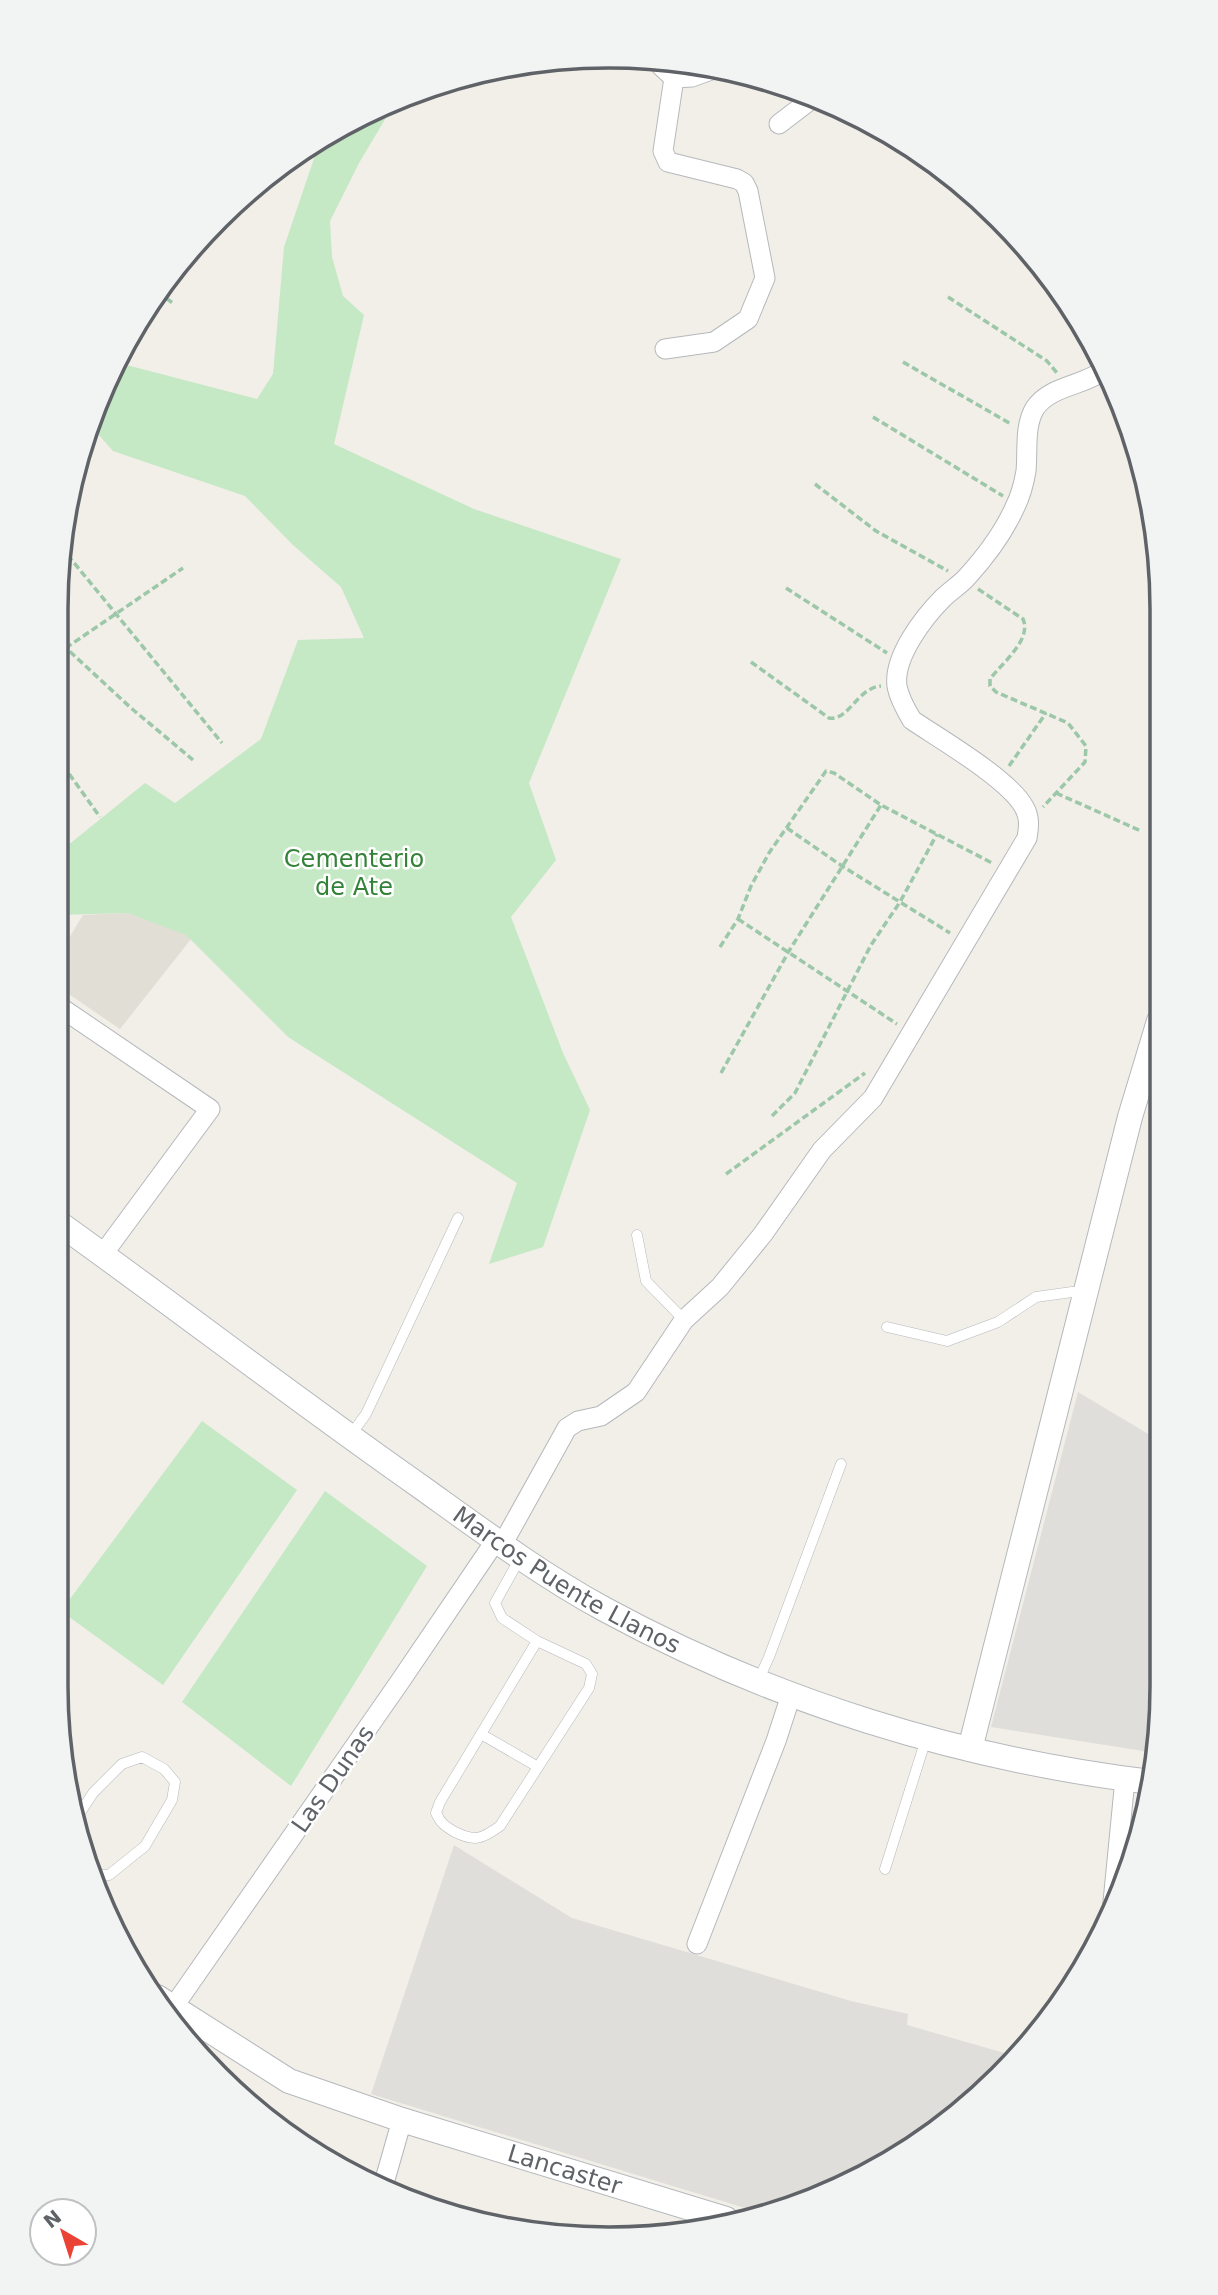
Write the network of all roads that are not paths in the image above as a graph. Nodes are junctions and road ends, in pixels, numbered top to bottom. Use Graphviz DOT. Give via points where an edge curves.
graph roads {
  1 [pos="668,72"];
  2 [pos="695,76"];
  3 [pos="674,78"];
  4 [pos="804,105"];
  5 [pos="779,124"];
  6 [pos="665,349"];
  7 [pos="1096,375"];
  8 [pos="68,1012"];
  9 [pos="1150,1051"];
  10 [pos="458,1219"];
  11 [pos="68,1229"];
  12 [pos="637,1235"];
  13 [pos="103,1254"];
  14 [pos="1086,1293"];
  15 [pos="684,1320"];
  16 [pos="887,1327"];
  17 [pos="349,1437"];
  18 [pos="841,1464"];
  19 [pos="506,1548"];
  20 [pos="537,1641"];
  21 [pos="758,1682"];
  22 [pos="791,1695"];
  23 [pos="481,1734"];
  24 [pos="926,1738"];
  25 [pos="970,1749"];
  26 [pos="538,1768"];
  27 [pos="1125,1779"];
  28 [pos="1141,1781"];
  29 [pos="83,1808"];
  30 [pos="885,1869"];
  31 [pos="102,1875"];
  32 [pos="1116,1875"];
  33 [pos="697,1944"];
  34 [pos="170,2001"];
  35 [pos="181,2017"];
  36 [pos="402,2120"];
  37 [pos="385,2178"];
  38 [pos="706,2217"];
  1 -- 3 [label="street"];
  2 -- 3 [label="street"];
  3 -- 6 [label="street" via="663,151 668,162 744,183 765,278 748,319 714,342"];
  4 -- 5 [label="street"];
  7 -- 15 [label="street, Las Dunas" via="1068,385 1035,409 1017,504 995,546 918,629 900,661 897,685 912,720 1011,789 1029,822 1027,838 873,1098 822,1150 720,1287"];
  8 -- 13 [label="street" via="210,1109"];
  9 -- 14 [label="street"];
  10 -- 17 [label="lane" via="366,1414"];
  11 -- 13 [label="street, Marcos Puente Llanos"];
  12 -- 15 [label="lane" via="646,1280"];
  13 -- 17 [label="street, Marcos Puente Llanos"];
  14 -- 16 [label="lane" via="1036,1297 998,1322 947,1341"];
  14 -- 25 [label="street"];
  15 -- 19 [label="street, Las Dunas" via="636,1392 601,1416 567,1428"];
  17 -- 19 [label="street, Marcos Puente Llanos"];
  18 -- 21 [label="lane"];
  19 -- 20 [label="lane" via="495,1603 502,1618"];
  19 -- 21 [label="street, Marcos Puente Llanos" via="632,1624"];
  19 -- 34 [label="street, Las Dunas" via="399,1683"];
  20 -- 23 [label="lane"];
  20 -- 26 [label="lane" via="586,1664 592,1674 589,1688"];
  21 -- 22 [label="street, Marcos Puente Llanos"];
  22 -- 24 [label="street, Marcos Puente Llanos"];
  22 -- 33 [label="street"];
  23 -- 26 [label="lane"];
  23 -- 26 [label="lane" via="440,1802 436,1813 441,1824 469,1839 487,1836 500,1826"];
  24 -- 25 [label="street, Marcos Puente Llanos"];
  24 -- 30 [label="lane"];
  25 -- 27 [label="street, Marcos Puente Llanos"];
  27 -- 28 [label="street, Marcos Puente Llanos"];
  27 -- 32 [label="street"];
  29 -- 31 [label="lane" via="122,1764 142,1757 176,1782 172,1800 145,1846 109,1875"];
  35 -- 36 [label="street, Lancaster" via="289,2081"];
  36 -- 37 [label="street"];
  36 -- 38 [label="street, Lancaster"];
}
